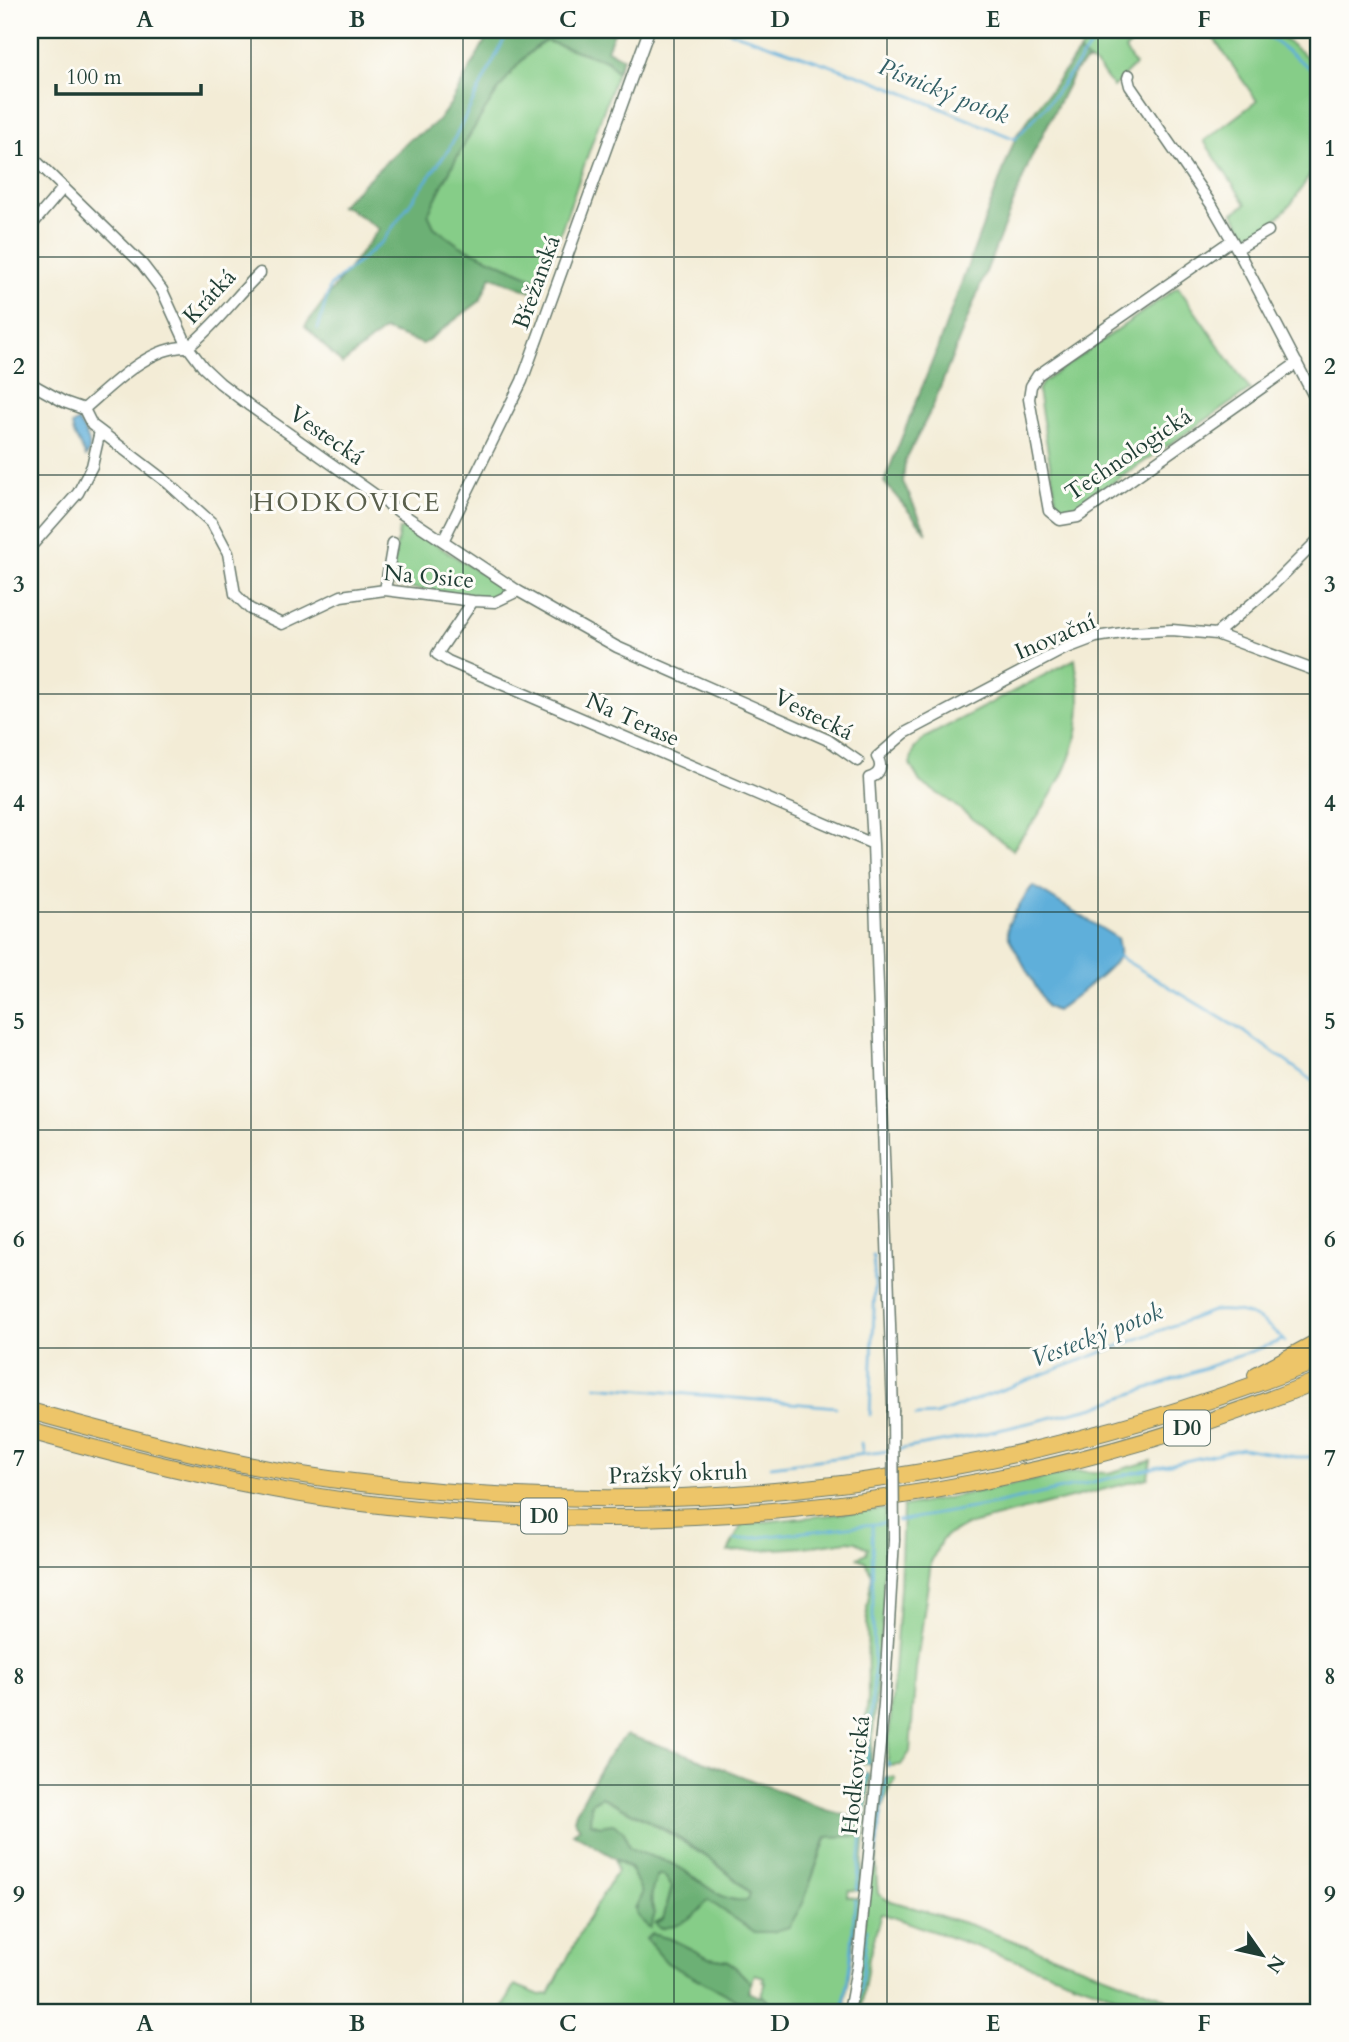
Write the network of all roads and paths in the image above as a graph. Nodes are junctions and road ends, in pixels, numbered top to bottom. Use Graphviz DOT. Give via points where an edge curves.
graph roads {
  1 [pos="649,30"];
  2 [pos="1129,75"];
  3 [pos="30,155"];
  4 [pos="64,187"];
  5 [pos="30,227"];
  6 [pos="1268,231"];
  7 [pos="1235,245"];
  8 [pos="260,273"];
  9 [pos="188,347"];
  10 [pos="1297,363"];
  11 [pos="30,383"];
  12 [pos="1319,406"];
  13 [pos="84,409"];
  14 [pos="100,431"];
  15 [pos="1319,540"];
  16 [pos="443,541"];
  17 [pos="393,543"];
  18 [pos="34,544"];
  19 [pos="385,590"];
  20 [pos="518,591"];
  21 [pos="473,601"];
  22 [pos="1216,634"];
  23 [pos="1319,672"];
  24 [pos="877,757"];
  25 [pos="858,761"];
  26 [pos="869,778"];
  27 [pos="873,844"];
  28 [pos="1319,1340"];
  29 [pos="1319,1360"];
  30 [pos="1316,1382"];
  31 [pos="1200,1404"];
  32 [pos="893,1410"];
  33 [pos="30,1411"];
  34 [pos="30,1431"];
  35 [pos="849,2012"];
  1 -- 16 [label="street, Břežanská" via="522,381"];
  2 -- 7 [label="street" via="1130,86"];
  3 -- 4 [label="street, Vestecká"];
  4 -- 5 [label="street"];
  4 -- 9 [label="street, Vestecká" via="142,264 162,290"];
  6 -- 7 [label="street, Technologická"];
  7 -- 10 [label="street"];
  7 -- 10 [label="street, Technologická" via="1038,375 1029,399 1049,511 1060,520 1078,517"];
  8 -- 9 [label="street, Krátká"];
  9 -- 13 [label="street" via="159,353 125,373"];
  9 -- 16 [label="street, Vestecká" via="220,383"];
  10 -- 12 [label="street"];
  11 -- 13 [label="street"];
  13 -- 14 [label="street, Na Osice"];
  14 -- 18 [label="street" via="92,466 78,493"];
  14 -- 19 [label="street, Na Osice" via="212,523 228,553 235,594 250,609 282,624 341,596"];
  15 -- 22 [label="street"];
  16 -- 20 [label="street, Vestecká"];
  17 -- 19 [label="street"];
  19 -- 21 [label="street, Na Osice"];
  20 -- 21 [label="street, Na Osice" via="495,602"];
  20 -- 25 [label="street, Vestecká" via="617,647 828,740"];
  21 -- 27 [label="street, Na Terase" via="437,654 448,661"];
  22 -- 23 [label="street, Inovační"];
  22 -- 24 [label="street, Inovační" via="1172,630 1096,637 1062,650 905,733"];
  24 -- 25 [label="street, Vestecká" via="866,754"];
  24 -- 26 [label="street, Vestecká" via="880,770"];
  25 -- 26 [label="street, Vestecká" via="859,772"];
  26 -- 27 [label="street, Vestecká"];
  27 -- 32 [label="street, Vestecká"];
  28 -- 31 [label="highway"];
  29 -- 31 [label="highway, Pražský okruh / D0"];
  30 -- 34 [label="highway, Pražský okruh / D0" via="1142,1442 993,1479 789,1510 627,1519 473,1514 346,1501 226,1480"];
  31 -- 33 [label="highway, Pražský okruh / D0" via="1058,1445 918,1474 790,1491 627,1500 475,1495 351,1482 174,1450"];
  32 -- 35 [label="street, Hodkovická, bridge" via="894,1541 884,1704"];
}
